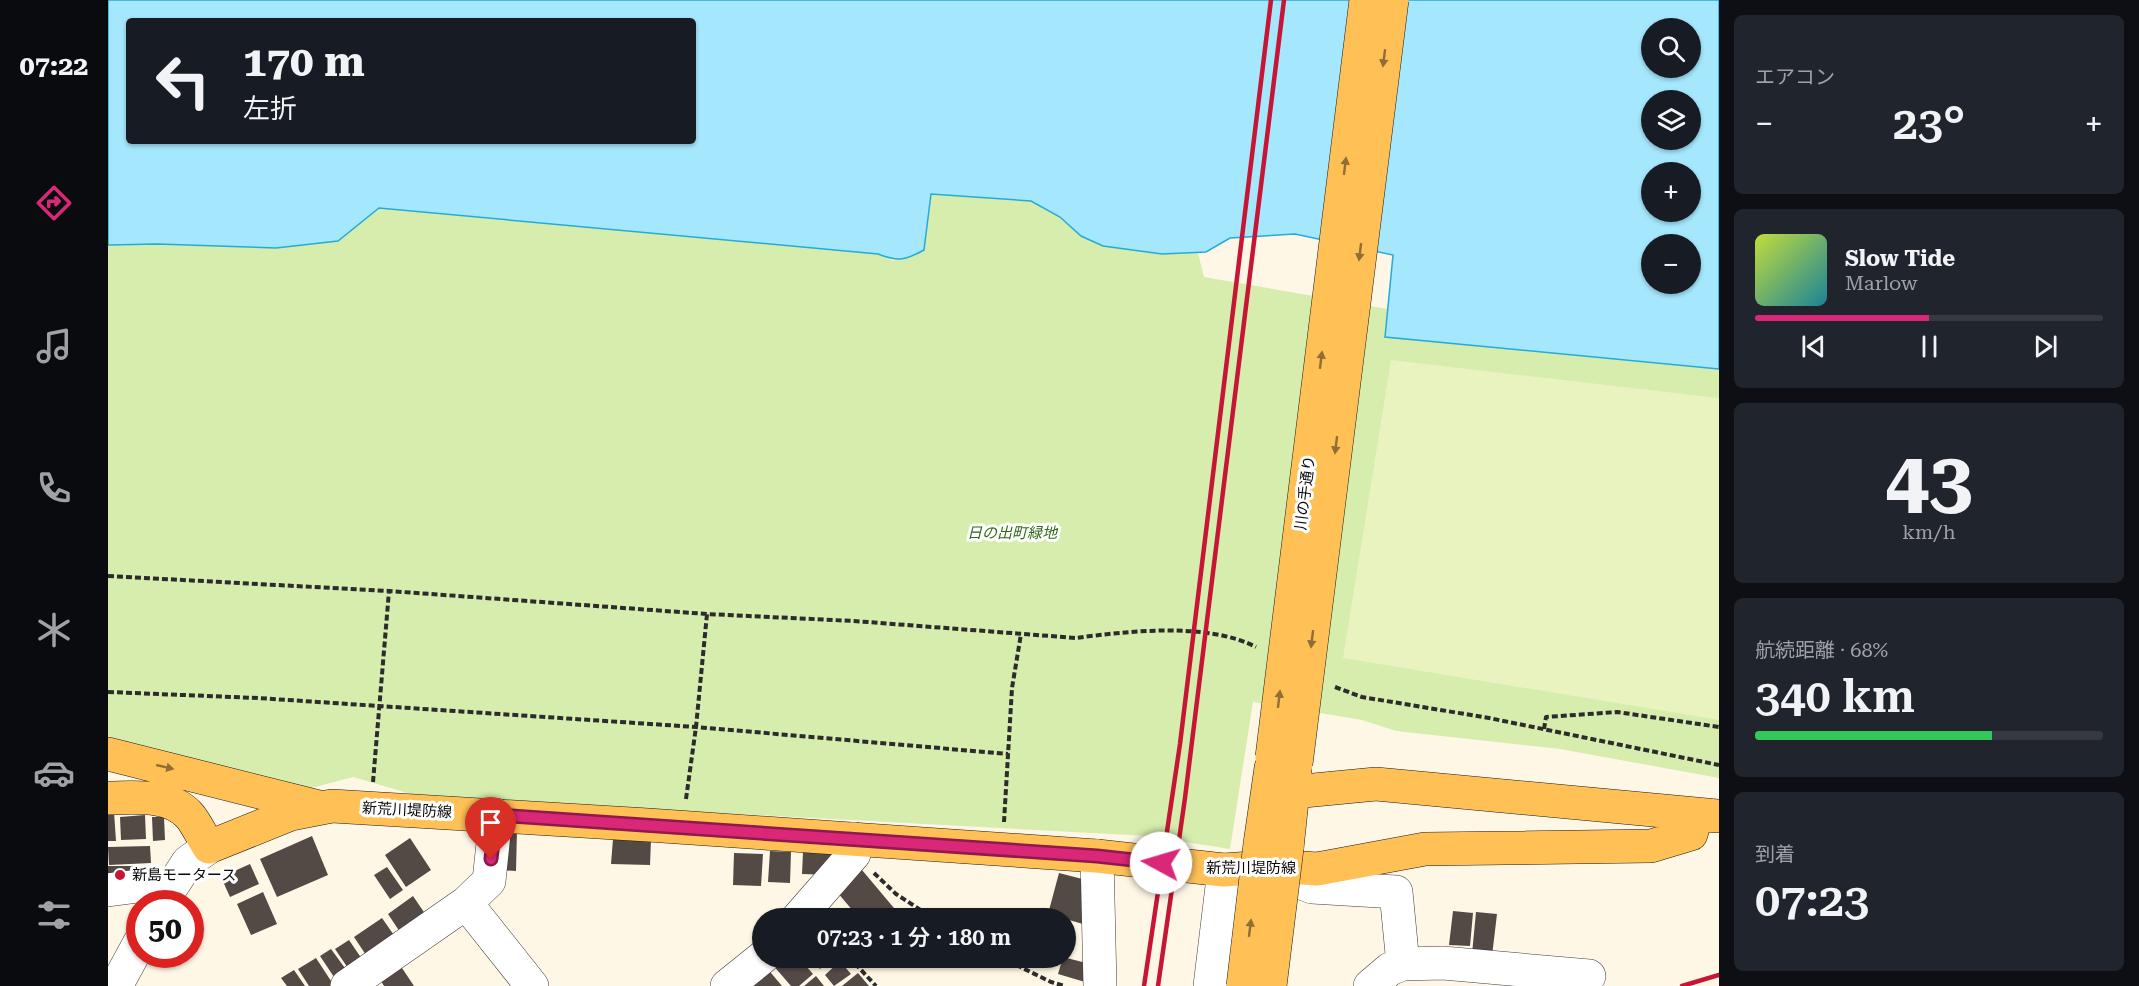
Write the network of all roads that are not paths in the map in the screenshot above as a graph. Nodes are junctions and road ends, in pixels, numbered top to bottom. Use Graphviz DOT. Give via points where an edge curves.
graph roads {
  1 [pos="1366,0"];
  2 [pos="1392,0"];
  3 [pos="108,754"];
  4 [pos="1282,776"];
  5 [pos="108,798"];
  6 [pos="321,807"];
  7 [pos="496,815"];
  8 [pos="1708,816"];
  9 [pos="209,847"];
  10 [pos="854,847"];
  11 [pos="1274,853"];
  12 [pos="1097,856"];
  13 [pos="1224,870"];
  14 [pos="108,890"];
  15 [pos="152,890"];
  16 [pos="169,890"];
  17 [pos="466,903"];
  18 [pos="806,908"];
  19 [pos="1402,964"];
  20 [pos="752,966"];
  21 [pos="126,968"];
  22 [pos="1589,976"];
  23 [pos="116,986"];
  24 [pos="347,986"];
  25 [pos="532,986"];
  26 [pos="727,986"];
  27 [pos="1100,986"];
  28 [pos="1210,986"];
  29 [pos="1243,986"];
  30 [pos="1270,986"];
  31 [pos="1370,986"];
  4 -- 1 [label="main road, 川の手通り, one-way, bridge"];
  2 -- 4 [label="main road, 川の手通り, one-way, bridge"];
  3 -- 6 [label="main road, 新荒川堤防線, one-way"];
  4 -- 8 [label="main road, 新荒川堤防線"];
  4 -- 11 [label="main road, 川の手通り"];
  5 -- 9 [label="main road" via="153,798 175,804 189,815"];
  6 -- 7 [label="main road, 新荒川堤防線"];
  6 -- 9 [label="main road, 新荒川堤防線" via="291,814"];
  7 -- 10 [label="main road, 新荒川堤防線"];
  7 -- 17 [label="street" via="489,881"];
  8 -- 11 [label="main road, 新荒川堤防線" via="1691,834 1652,846 1425,849 1317,869"];
  9 -- 16 [label="street" via="188,862"];
  10 -- 12 [label="main road, 新荒川堤防線" via="1002,849"];
  10 -- 18 [label="street"];
  11 -- 13 [label="main road, 新荒川堤防線"];
  11 -- 19 [label="street" via="1299,882 1396,892"];
  29 -- 11 [label="main road, 川の手通り, one-way, bridge"];
  11 -- 30 [label="main road, 川の手通り, bridge"];
  12 -- 13 [label="main road, 新荒川堤防線"];
  12 -- 27 [label="street"];
  13 -- 28 [label="street"];
  14 -- 15 [label="street" via="146,885"];
  17 -- 24 [label="street"];
  17 -- 25 [label="street"];
  19 -- 22 [label="street" via="1443,963"];
  19 -- 31 [label="street"];
  20 -- 26 [label="street"];
  21 -- 23 [label="street"];
}
